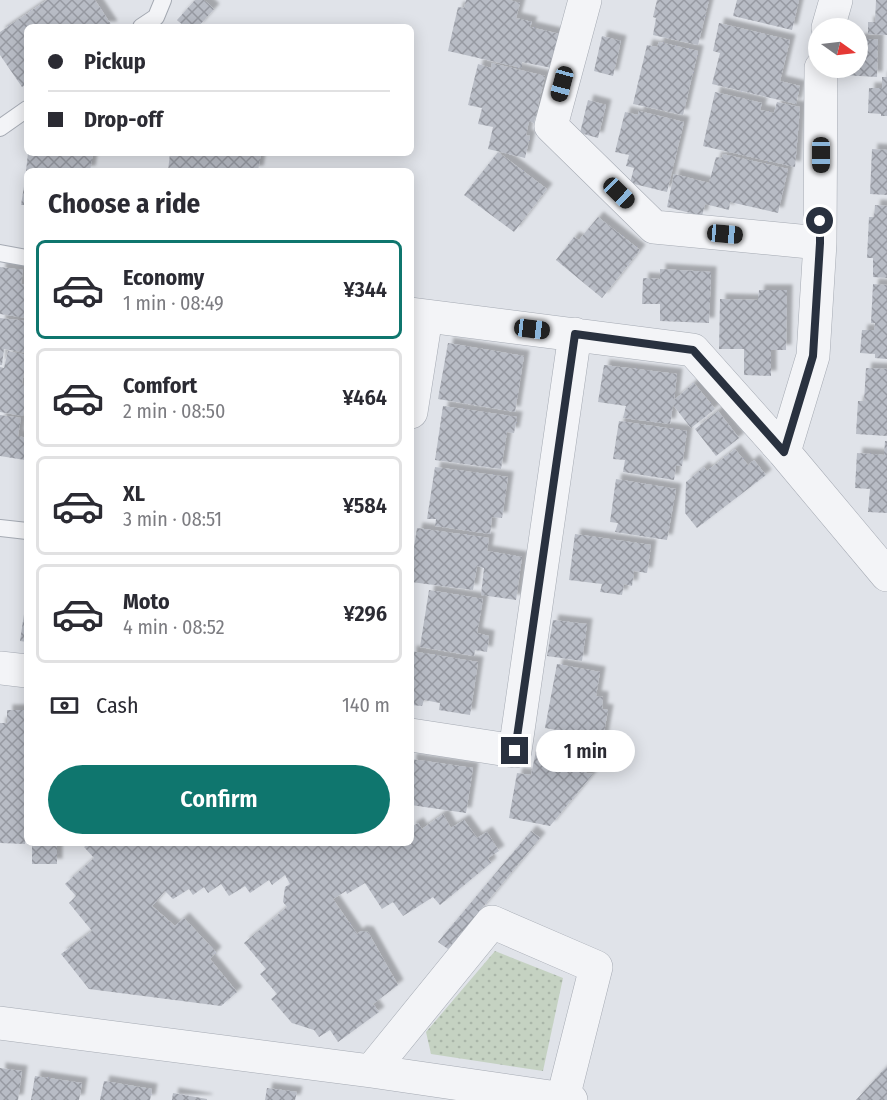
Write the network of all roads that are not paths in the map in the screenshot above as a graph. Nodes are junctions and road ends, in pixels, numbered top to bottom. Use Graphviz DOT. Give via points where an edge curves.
graph roads {
  1 [pos="163,0"];
  2 [pos="585,0"];
  3 [pos="836,0"];
  4 [pos="831,18"];
  5 [pos="146,24"];
  6 [pos="821,78"];
  7 [pos="24,111"];
  8 [pos="0,128"];
  9 [pos="820,243"];
  10 [pos="0,253"];
  11 [pos="24,257"];
  12 [pos="419,315"];
  13 [pos="575,334"];
  14 [pos="414,376"];
  15 [pos="784,452"];
  16 [pos="0,528"];
  17 [pos="24,531"];
  18 [pos="887,574"];
  19 [pos="0,668"];
  20 [pos="24,670"];
  21 [pos="414,735"];
  22 [pos="0,1023"];
  23 [pos="371,1071"];
  24 [pos="567,1099"];
  1 -- 5 [label="lane" via="156,17"];
  2 -- 9 [label="street" via="551,126 654,227"];
  3 -- 4 [label="street"];
  6 -- 9 [label="street"];
  7 -- 8 [label="lane"];
  9 -- 15 [label="street" via="813,356"];
  10 -- 11 [label="lane"];
  12 -- 13 [label="street"];
  12 -- 14 [label="street"];
  13 -- 15 [label="street" via="693,350"];
  13 -- 21 [label="street" via="515,751"];
  15 -- 18 [label="street"];
  16 -- 17 [label="lane"];
  19 -- 20 [label="street"];
  22 -- 23 [label="street"];
  23 -- 24 [label="street"];
  23 -- 24 [label="street" via="492,922 596,967"];
}
